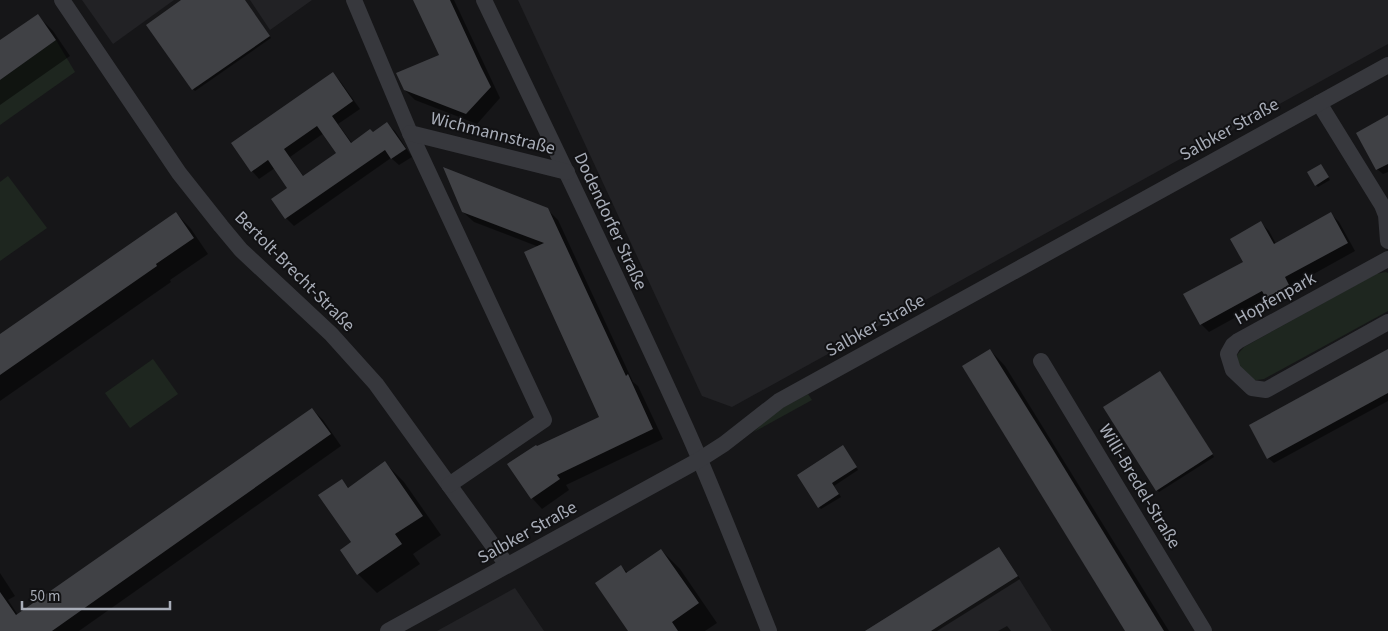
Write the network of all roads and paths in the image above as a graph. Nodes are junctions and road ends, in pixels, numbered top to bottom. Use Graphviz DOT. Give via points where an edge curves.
graph roads {
  1 [pos="62,0"];
  2 [pos="354,0"];
  3 [pos="484,0"];
  4 [pos="1388,65"];
  5 [pos="1319,103"];
  6 [pos="410,133"];
  7 [pos="567,172"];
  8 [pos="1388,241"];
  9 [pos="1388,259"];
  10 [pos="1388,322"];
  11 [pos="1041,361"];
  12 [pos="699,460"];
  13 [pos="449,485"];
  14 [pos="507,565"];
  15 [pos="388,631"];
  16 [pos="769,631"];
  17 [pos="1204,631"];
  1 -- 13 [label="street, Bertolt-Brecht-Straße" via="179,172 215,218 241,250 362,367"];
  2 -- 6 [label="street"];
  3 -- 7 [label="street, Dodendorfer Straße"];
  4 -- 5 [label="street, Salbker Straße"];
  5 -- 8 [label="street" via="1382,205"];
  5 -- 12 [label="street, Salbker Straße" via="779,401"];
  6 -- 7 [label="street, Wichmannstraße"];
  6 -- 13 [label="street" via="544,420"];
  7 -- 12 [label="street, Dodendorfer Straße"];
  9 -- 10 [label="street, Hopfenpark" via="1238,341 1228,354 1233,370 1252,388 1266,390"];
  11 -- 17 [label="street, Willi-Bredel-Straße"];
  12 -- 14 [label="street, Salbker Straße"];
  12 -- 16 [label="street, Dodendorfer Straße"];
  13 -- 14 [label="street, Bertolt-Brecht-Straße"];
  14 -- 15 [label="street, Salbker Straße"];
}
